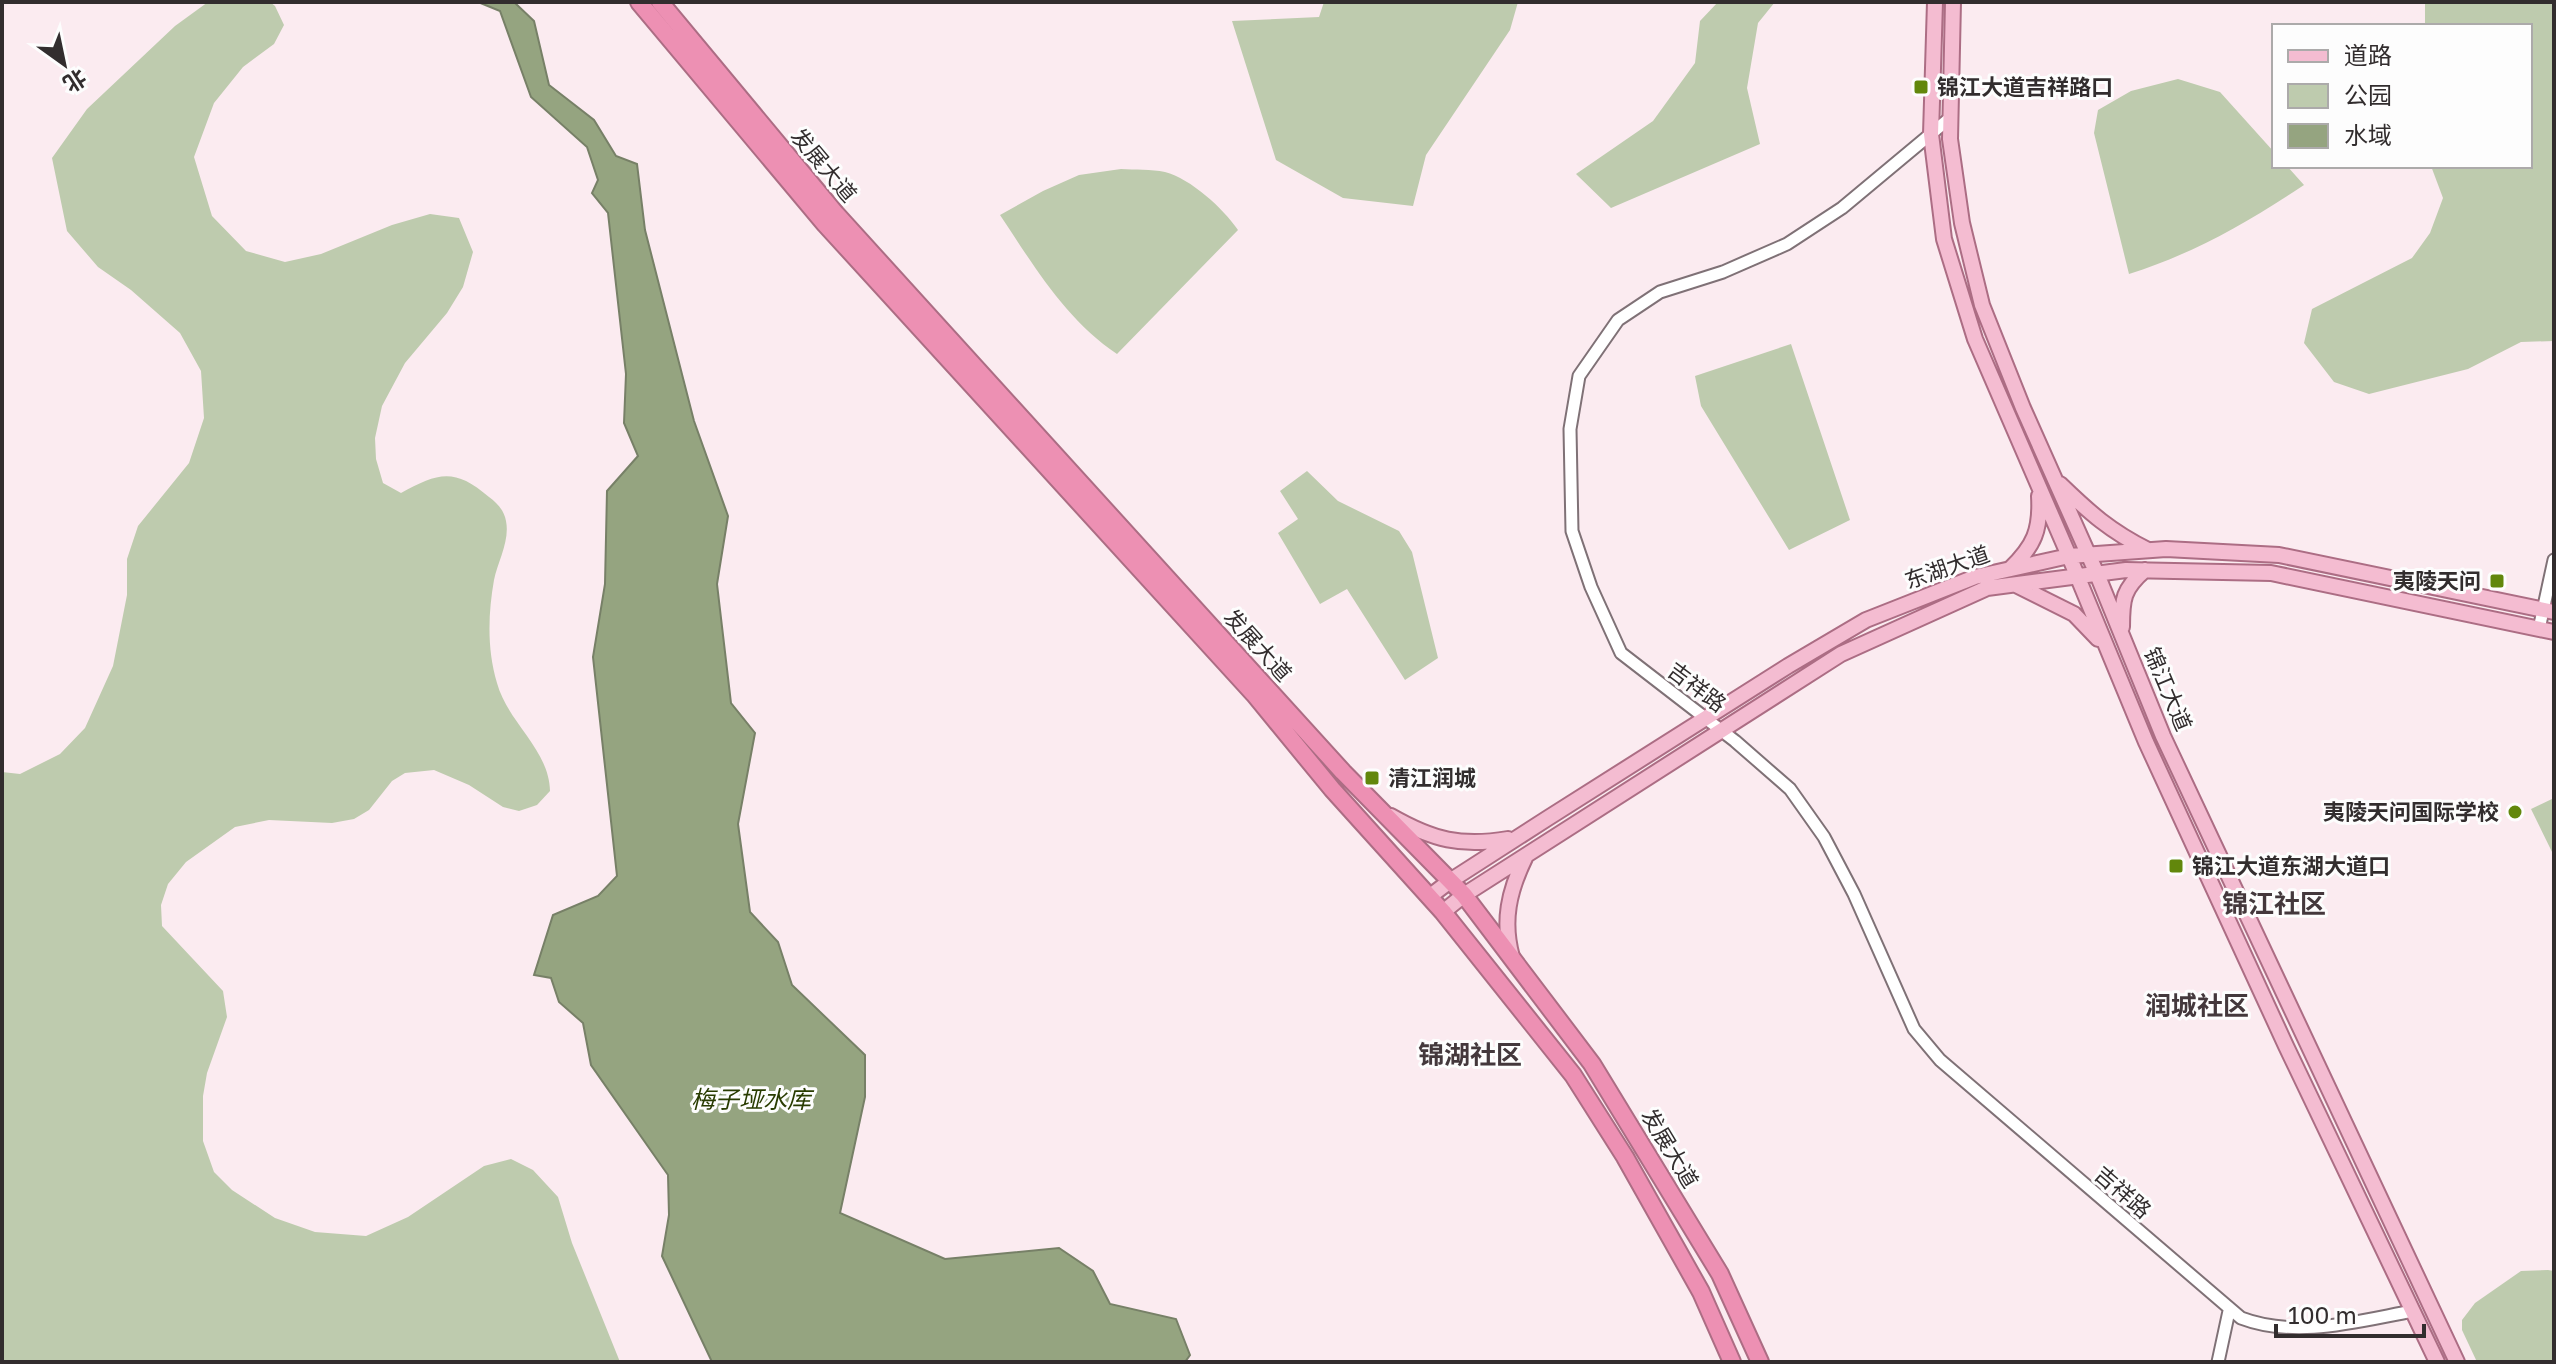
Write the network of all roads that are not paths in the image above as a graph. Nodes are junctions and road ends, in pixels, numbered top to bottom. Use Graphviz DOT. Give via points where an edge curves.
graph roads {
  1 [pos="639,2"];
  2 [pos="660,2"];
  3 [pos="1935,2"];
  4 [pos="1953,2"];
  5 [pos="1950,118"];
  6 [pos="1931,134"];
  7 [pos="2055,479"];
  8 [pos="2038,484"];
  9 [pos="2148,551"];
  10 [pos="2088,554"];
  11 [pos="2069,556"];
  12 [pos="2554,560"];
  13 [pos="2009,569"];
  14 [pos="2145,570"];
  15 [pos="2097,574"];
  16 [pos="2077,577"];
  17 [pos="2016,585"];
  18 [pos="2549,611"];
  19 [pos="2546,631"];
  20 [pos="2121,636"];
  21 [pos="2106,647"];
  22 [pos="1705,719"];
  23 [pos="1721,730"];
  24 [pos="1381,811"];
  25 [pos="1517,838"];
  26 [pos="1526,856"];
  27 [pos="1450,881"];
  28 [pos="1464,895"];
  29 [pos="1429,897"];
  30 [pos="1443,912"];
  31 [pos="1512,957"];
  32 [pos="2229,1311"];
  33 [pos="2413,1311"];
  34 [pos="1732,1362"];
  35 [pos="1760,1362"];
  36 [pos="2218,1362"];
  37 [pos="2437,1362"];
  38 [pos="2457,1362"];
  1 -- 29 [label="highway, 发展大道" via="825,224 1254,694"];
  2 -- 24 [label="highway, 发展大道" via="836,214"];
  3 -- 6 [label="main road, 锦江大道"];
  4 -- 5 [label="main road, 锦江大道"];
  5 -- 6 [label="street, 吉祥路"];
  5 -- 7 [label="main road, 锦江大道" via="1962,223 1982,305"];
  6 -- 8 [label="main road, 锦江大道" via="1944,239 1975,339"];
  6 -- 22 [label="street, 吉祥路" via="1842,208 1787,244 1660,292 1618,320 1579,376 1570,429 1572,531 1591,587 1621,653"];
  7 -- 9 [label="main road" via="2103,524"];
  7 -- 10 [label="main road, 锦江大道"];
  8 -- 11 [label="main road, 锦江大道"];
  8 -- 13 [label="main road" via="2040,521 2028,552"];
  9 -- 10 [label="main road, 东湖大道"];
  9 -- 18 [label="main road, 东湖大道" via="2279,555"];
  10 -- 11 [label="main road, 东湖大道"];
  10 -- 15 [label="main road, 锦江大道"];
  11 -- 13 [label="main road, 东湖大道"];
  11 -- 16 [label="main road, 锦江大道"];
  12 -- 18 [label="street"];
  13 -- 22 [label="main road, 东湖大道" via="1866,620"];
  14 -- 15 [label="main road, 东湖大道"];
  14 -- 19 [label="main road, 东湖大道" via="2271,573"];
  14 -- 20 [label="main road" via="2130,583 2122,602"];
  15 -- 16 [label="main road, 东湖大道"];
  15 -- 20 [label="main road, 锦江大道"];
  16 -- 17 [label="main road, 东湖大道"];
  16 -- 21 [label="main road, 锦江大道"];
  17 -- 21 [label="main road" via="2074,614"];
  17 -- 23 [label="main road, 东湖大道" via="1987,588 1841,654"];
  18 -- 19 [label="street"];
  20 -- 38 [label="main road, 锦江大道"];
  21 -- 33 [label="main road, 锦江大道"];
  22 -- 23 [label="street, 吉祥路"];
  22 -- 25 [label="main road, 东湖大道"];
  23 -- 26 [label="main road, 东湖大道"];
  23 -- 32 [label="street, 吉祥路" via="1790,789 1824,837 1914,1029 1940,1060"];
  24 -- 25 [label="main road" via="1451,842"];
  24 -- 27 [label="highway, 发展大道"];
  25 -- 27 [label="main road, 东湖大道"];
  26 -- 28 [label="main road, 东湖大道"];
  26 -- 31 [label="main road" via="1509,901 1506,936"];
  27 -- 28 [label="highway, 发展大道"];
  27 -- 29 [label="main road, 东湖大道"];
  28 -- 30 [label="main road, 东湖大道"];
  28 -- 31 [label="highway, 发展大道"];
  29 -- 30 [label="highway, 发展大道"];
  30 -- 34 [label="highway, 发展大道" via="1573,1075 1686,1265"];
  31 -- 35 [label="highway, 发展大道" via="1592,1064 1648,1154 1720,1274"];
  32 -- 33 [label="street, 吉祥路" via="2259,1325 2299,1327"];
  32 -- 36 [label="street"];
  33 -- 37 [label="main road, 锦江大道"];
}
